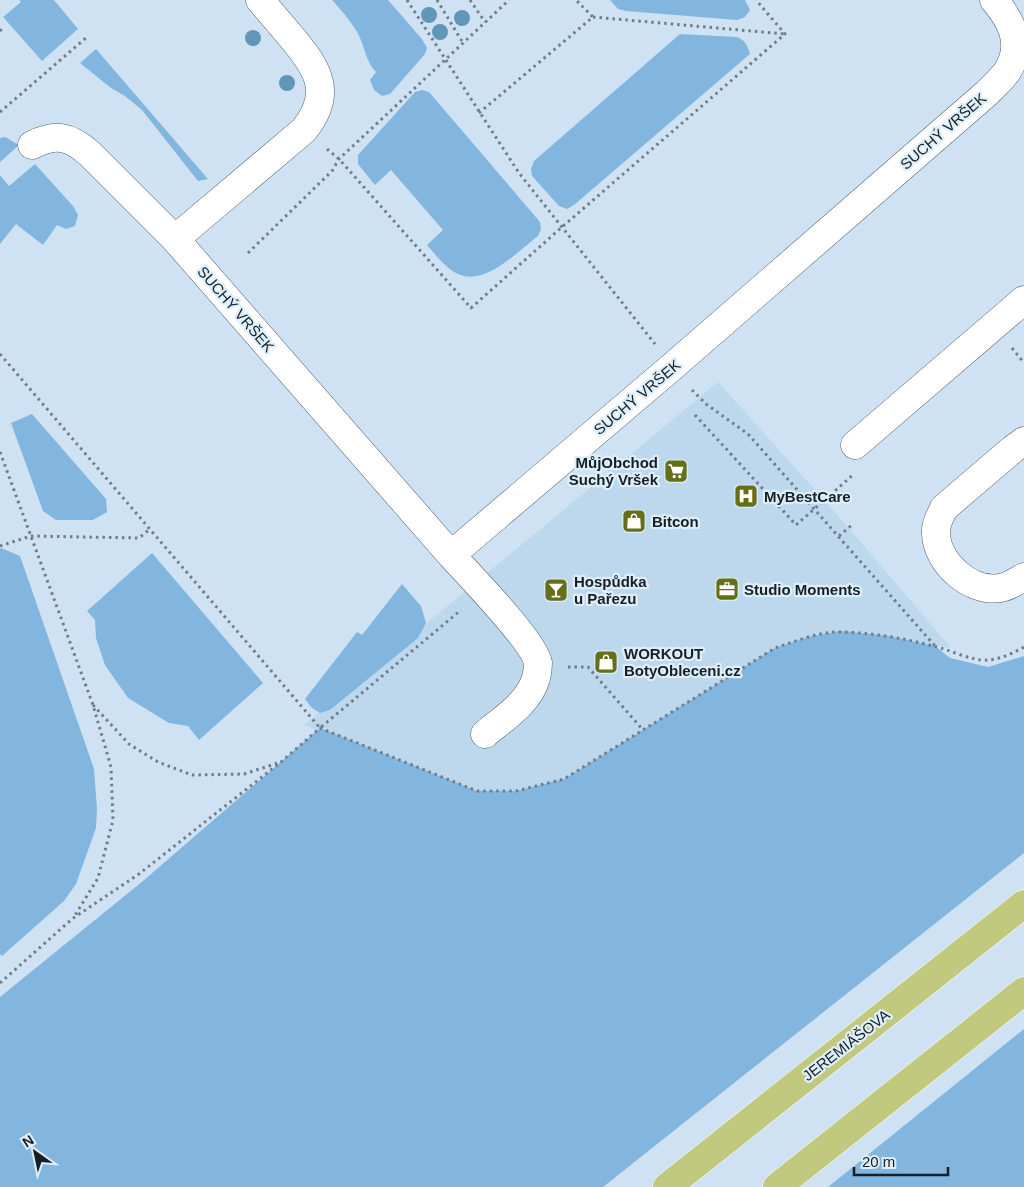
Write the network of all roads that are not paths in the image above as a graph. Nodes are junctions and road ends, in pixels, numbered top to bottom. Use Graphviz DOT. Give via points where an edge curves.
graph roads {
  1 [pos="260,0"];
  2 [pos="994,0"];
  3 [pos="32,146"];
  4 [pos="175,239"];
  5 [pos="1024,300"];
  6 [pos="1024,441"];
  7 [pos="855,445"];
  8 [pos="451,555"];
  9 [pos="1024,577"];
  10 [pos="485,734"];
  11 [pos="1024,904"];
  12 [pos="1024,990"];
  13 [pos="667,1187"];
  14 [pos="777,1187"];
  1 -- 4 [label="street" via="313,65 320,82 319,106 314,119 304,130"];
  2 -- 8 [label="street, SUCHÝ VRŠEK" via="1013,28 1016,52 1008,70 987,93"];
  3 -- 4 [label="street, SUCHÝ VRŠEK" via="45,139 62,137 79,144"];
  4 -- 8 [label="street, SUCHÝ VRŠEK"];
  5 -- 7 [label="street"];
  6 -- 9 [label="street" via="944,508 937,521 936,534 943,556 971,582 985,588 1000,588"];
  8 -- 10 [label="street" via="518,632 538,662 536,677 525,699"];
  11 -- 13 [label="main road, JEREMIÁŠOVA"];
  12 -- 14 [label="main road"];
}
